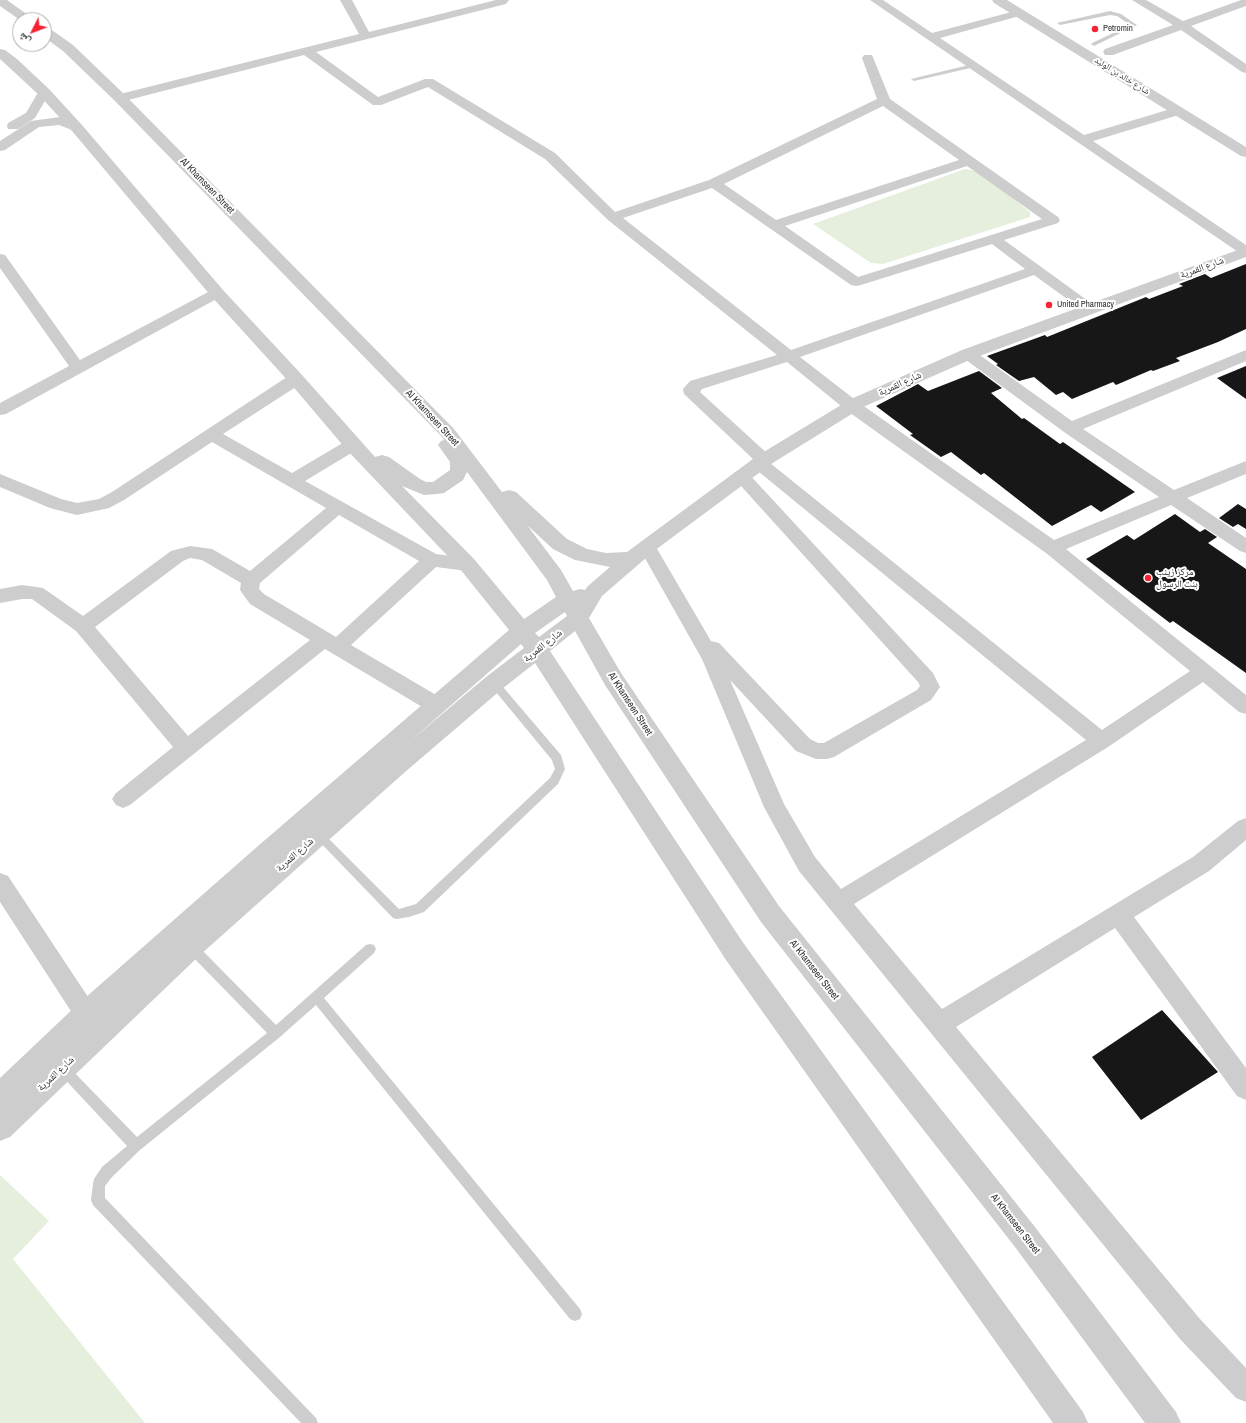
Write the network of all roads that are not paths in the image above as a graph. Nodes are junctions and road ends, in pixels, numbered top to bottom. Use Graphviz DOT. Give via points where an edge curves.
graph roads {
  1 [pos="346,0"];
  2 [pos="503,0"];
  3 [pos="876,0"];
  4 [pos="998,0"];
  5 [pos="1138,0"];
  6 [pos="0,1"];
  7 [pos="1246,2"];
  8 [pos="474,4"];
  9 [pos="1020,6"];
  10 [pos="17,12"];
  11 [pos="1060,23"];
  12 [pos="1183,26"];
  13 [pos="366,36"];
  14 [pos="52,37"];
  15 [pos="930,37"];
  16 [pos="1094,44"];
  17 [pos="306,51"];
  18 [pos="1109,52"];
  19 [pos="0,53"];
  20 [pos="868,58"];
  21 [pos="1122,60"];
  22 [pos="973,66"];
  23 [pos="1246,69"];
  24 [pos="914,79"];
  25 [pos="44,92"];
  26 [pos="120,98"];
  27 [pos="884,101"];
  28 [pos="1178,111"];
  29 [pos="77,128"];
  30 [pos="0,134"];
  31 [pos="1083,140"];
  32 [pos="0,147"];
  33 [pos="1246,153"];
  34 [pos="969,161"];
  35 [pos="714,183"];
  36 [pos="613,218"];
  37 [pos="775,225"];
  38 [pos="994,239"];
  39 [pos="1246,252"];
  40 [pos="0,259"];
  41 [pos="1036,270"];
  42 [pos="216,293"];
  43 [pos="1090,309"];
  44 [pos="968,354"];
  45 [pos="1246,355"];
  46 [pos="789,356"];
  47 [pos="78,368"];
  48 [pos="296,379"];
  49 [pos="416,400"];
  50 [pos="852,406"];
  51 [pos="0,410"];
  52 [pos="1070,428"];
  53 [pos="212,435"];
  54 [pos="347,439"];
  55 [pos="762,462"];
  56 [pos="474,466"];
  57 [pos="1246,467"];
  58 [pos="741,476"];
  59 [pos="0,480"];
  60 [pos="292,481"];
  61 [pos="1172,498"];
  62 [pos="338,507"];
  63 [pos="1246,547"];
  64 [pos="1052,548"];
  65 [pos="639,552"];
  66 [pos="432,560"];
  67 [pos="467,564"];
  68 [pos="251,580"];
  69 [pos="0,596"];
  70 [pos="572,609"];
  71 [pos="84,626"];
  72 [pos="694,629"];
  73 [pos="521,632"];
  74 [pos="330,643"];
  75 [pos="538,651"];
  76 [pos="1203,672"];
  77 [pos="494,683"];
  78 [pos="436,705"];
  79 [pos="1246,706"];
  80 [pos="1100,741"];
  81 [pos="186,748"];
  82 [pos="123,799"];
  83 [pos="1246,827"];
  84 [pos="318,835"];
  85 [pos="0,883"];
  86 [pos="838,902"];
  87 [pos="1119,915"];
  88 [pos="191,947"];
  89 [pos="370,949"];
  90 [pos="317,998"];
  91 [pos="86,1014"];
  92 [pos="939,1024"];
  93 [pos="276,1033"];
  94 [pos="62,1068"];
  95 [pos="1246,1088"];
  96 [pos="0,1096"];
  97 [pos="0,1127"];
  98 [pos="136,1146"];
  99 [pos="575,1314"];
  100 [pos="1246,1388"];
  101 [pos="311,1423"];
  102 [pos="1072,1423"];
  103 [pos="1165,1423"];
  1 -- 13 [label="street"];
  2 -- 8 [label="street"];
  3 -- 15 [label="street"];
  4 -- 9 [label="street, شارع خالد بن الوليد"];
  5 -- 12 [label="street"];
  6 -- 10 [label="street"];
  7 -- 12 [label="street"];
  8 -- 13 [label="street"];
  9 -- 11 [label="street, شارع خالد بن الوليد"];
  9 -- 15 [label="street"];
  9 -- 28 [label="street, شارع خالد بن الوليد"];
  11 -- 16 [label="street, شارع خالد بن الوليد"];
  11 -- 16 [label="lane" via="1110,13 1119,14 1134,25"];
  12 -- 18 [label="street"];
  12 -- 23 [label="street"];
  13 -- 17 [label="street"];
  14 -- 26 [label="street, Al Khamseen Street" via="68,48"];
  15 -- 22 [label="street"];
  16 -- 18 [label="street, شارع خالد بن الوليد"];
  17 -- 26 [label="street"];
  17 -- 36 [label="street" via="377,102 429,82 550,156"];
  18 -- 21 [label="street, شارع خالد بن الوليد"];
  19 -- 25 [label="street"];
  20 -- 27 [label="street"];
  22 -- 24 [label="lane"];
  22 -- 31 [label="street"];
  25 -- 29 [label="street"];
  25 -- 30 [label="street" via="31,115"];
  26 -- 49 [label="street, Al Khamseen Street"];
  27 -- 34 [label="street"];
  27 -- 35 [label="street"];
  28 -- 31 [label="street"];
  28 -- 33 [label="street, شارع خالد بن الوليد"];
  29 -- 32 [label="street" via="60,121 36,124"];
  29 -- 42 [label="street"];
  31 -- 39 [label="street"];
  34 -- 37 [label="street"];
  34 -- 38 [label="street" via="1053,220"];
  35 -- 36 [label="street"];
  35 -- 37 [label="street"];
  36 -- 46 [label="street"];
  37 -- 38 [label="street" via="856,282"];
  38 -- 41 [label="street"];
  39 -- 43 [label="street, شارع القمرية"];
  40 -- 47 [label="street"];
  41 -- 43 [label="street"];
  41 -- 46 [label="street"];
  42 -- 47 [label="street"];
  42 -- 48 [label="street"];
  43 -- 44 [label="street, شارع القمرية"];
  44 -- 50 [label="street, شارع القمرية"];
  44 -- 52 [label="street"];
  45 -- 52 [label="street"];
  46 -- 50 [label="street"];
  46 -- 55 [label="street" via="691,389 692,394"];
  47 -- 51 [label="street"];
  48 -- 53 [label="street"];
  48 -- 54 [label="street"];
  49 -- 54 [label="street" via="459,461 456,476 436,488 424,489 413,484"];
  49 -- 56 [label="street, Al Khamseen Street" via="448,433"];
  50 -- 55 [label="street, شارع القمرية"];
  50 -- 64 [label="street"];
  52 -- 61 [label="street"];
  53 -- 59 [label="street" via="103,504 77,509 56,504"];
  53 -- 60 [label="street"];
  54 -- 60 [label="street"];
  54 -- 67 [label="street"];
  55 -- 58 [label="street, شارع القمرية"];
  55 -- 80 [label="street"];
  56 -- 65 [label="street" via="560,544 582,555 606,560"];
  56 -- 70 [label="street, Al Khamseen Street" via="554,575"];
  57 -- 61 [label="street"];
  58 -- 65 [label="street, شارع القمرية"];
  58 -- 72 [label="street" via="926,678 930,687 924,695 827,750 816,751 803,745"];
  60 -- 62 [label="street"];
  61 -- 63 [label="street"];
  61 -- 64 [label="street"];
  62 -- 66 [label="street"];
  62 -- 68 [label="street"];
  64 -- 76 [label="street"];
  65 -- 70 [label="street, شارع القمرية"];
  65 -- 72 [label="street"];
  66 -- 67 [label="street"];
  66 -- 74 [label="street"];
  67 -- 73 [label="street"];
  68 -- 71 [label="street" via="206,554 190,552 177,556"];
  68 -- 74 [label="street" via="249,590 257,599"];
  69 -- 71 [label="street" via="22,592 36,593"];
  70 -- 73 [label="street"];
  70 -- 75 [label="street, شارع القمرية"];
  70 -- 103 [label="street, Al Khamseen Street" via="613,679 770,914 1025,1237"];
  71 -- 81 [label="street"];
  72 -- 86 [label="street" via="711,658 776,807 807,864"];
  73 -- 75 [label="street"];
  73 -- 78 [label="street"];
  74 -- 78 [label="street"];
  74 -- 81 [label="street"];
  75 -- 77 [label="street, شارع القمرية"];
  75 -- 102 [label="street" via="735,952"];
  76 -- 79 [label="street"];
  76 -- 80 [label="street"];
  77 -- 84 [label="street, شارع القمرية"];
  77 -- 84 [label="lane" via="557,758 560,769 554,781 420,908 397,914"];
  78 -- 91 [label="street"];
  80 -- 86 [label="street"];
  81 -- 82 [label="street"];
  83 -- 87 [label="street" via="1201,864"];
  84 -- 88 [label="street, شارع القمرية"];
  85 -- 91 [label="street"];
  86 -- 92 [label="street"];
  87 -- 92 [label="street"];
  87 -- 95 [label="street"];
  88 -- 93 [label="lane"];
  88 -- 94 [label="street, شارع القمرية"];
  89 -- 90 [label="lane"];
  90 -- 93 [label="lane"];
  90 -- 99 [label="lane"];
  91 -- 96 [label="street"];
  92 -- 100 [label="street" via="1190,1329"];
  93 -- 98 [label="lane"];
  94 -- 97 [label="street, شارع القمرية"];
  94 -- 98 [label="lane"];
  98 -- 101 [label="lane" via="107,1172 99,1184 98,1200"];
}
